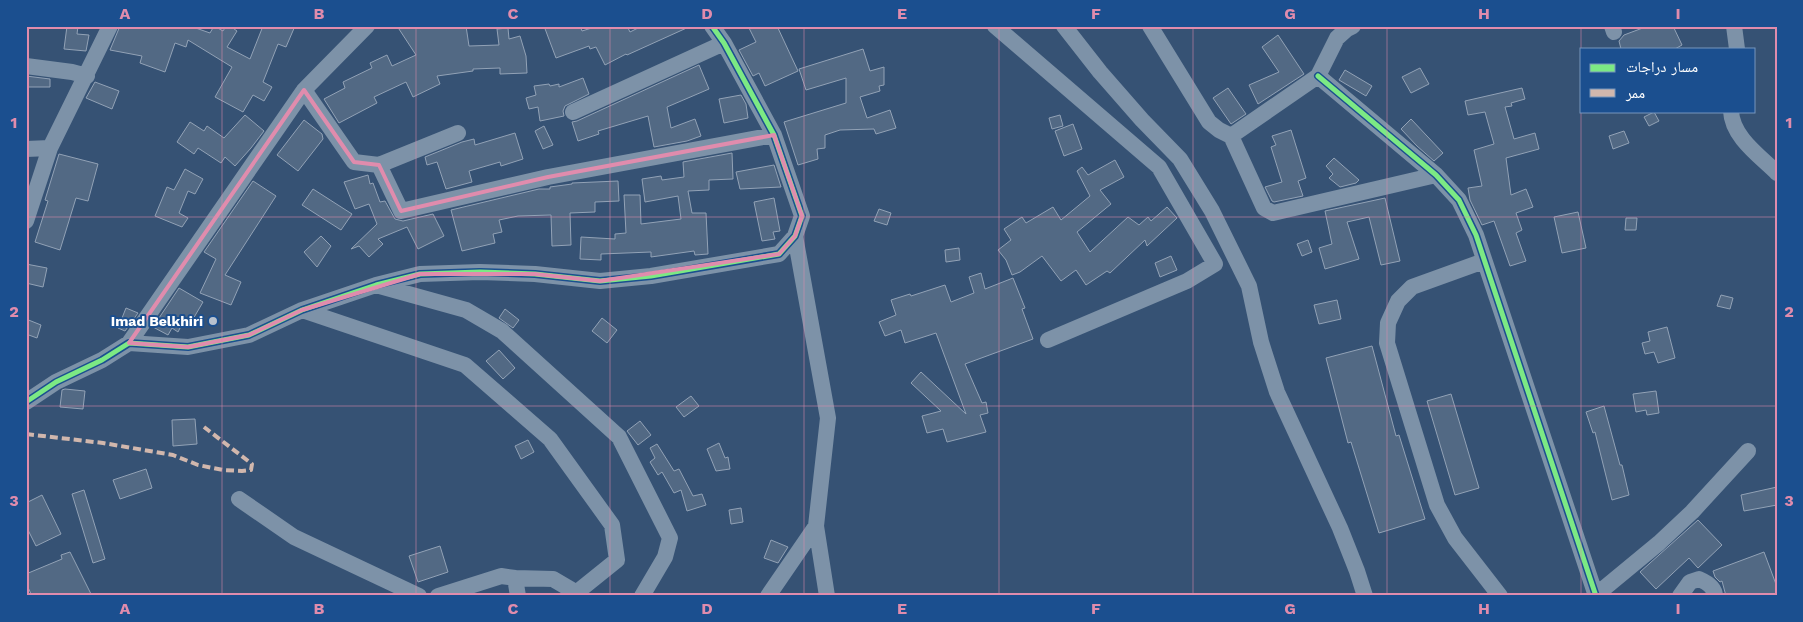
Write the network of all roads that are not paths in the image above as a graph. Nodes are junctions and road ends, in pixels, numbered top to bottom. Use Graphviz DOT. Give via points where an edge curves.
graph roads {
  1 [pos="110,26"];
  2 [pos="367,26"];
  3 [pos="712,26"];
  4 [pos="995,26"];
  5 [pos="1064,26"];
  6 [pos="1150,26"];
  7 [pos="1353,26"];
  8 [pos="1734,26"];
  9 [pos="724,43"];
  10 [pos="1737,48"];
  11 [pos="26,66"];
  12 [pos="87,76"];
  13 [pos="1318,76"];
  14 [pos="304,90"];
  15 [pos="573,112"];
  16 [pos="1731,112"];
  17 [pos="458,133"];
  18 [pos="774,135"];
  19 [pos="1231,136"];
  20 [pos="50,148"];
  21 [pos="26,149"];
  22 [pos="379,165"];
  23 [pos="1777,173"];
  24 [pos="1436,174"];
  25 [pos="26,222"];
  26 [pos="795,236"];
  27 [pos="1484,261"];
  28 [pos="376,285"];
  29 [pos="302,310"];
  30 [pos="1048,340"];
  31 [pos="129,343"];
  32 [pos="26,402"];
  33 [pos="1748,451"];
  34 [pos="239,499"];
  35 [pos="816,526"];
  36 [pos="515,578"];
  37 [pos="578,595"];
  38 [pos="1596,595"];
  39 [pos="419,596"];
  40 [pos="438,596"];
  41 [pos="518,596"];
  42 [pos="642,596"];
  43 [pos="768,596"];
  44 [pos="828,596"];
  45 [pos="1365,596"];
  46 [pos="1500,596"];
  47 [pos="1680,596"];
  48 [pos="1715,596"];
  1 -- 12 [label="street"];
  2 -- 14 [label="street"];
  3 -- 9 [label="street"];
  4 -- 30 [label="street" via="1159,167 1215,264 1187,281"];
  5 -- 45 [label="street" via="1100,72 1180,159 1212,210 1250,286 1261,342 1276,392 1340,528"];
  6 -- 19 [label="street" via="1209,122"];
  7 -- 13 [label="street" via="1338,38"];
  8 -- 10 [label="street"];
  9 -- 15 [label="street"];
  9 -- 18 [label="street"];
  11 -- 12 [label="street"];
  12 -- 20 [label="street"];
  13 -- 19 [label="street"];
  13 -- 24 [label="street"];
  14 -- 22 [label="street" via="354,162"];
  14 -- 31 [label="street"];
  16 -- 23 [label="street" via="1738,134"];
  17 -- 22 [label="street"];
  18 -- 22 [label="street" via="548,177 401,211"];
  18 -- 26 [label="street" via="802,216"];
  19 -- 24 [label="street" via="1264,208 1273,213"];
  20 -- 21 [label="street"];
  20 -- 25 [label="street"];
  24 -- 27 [label="street" via="1459,200"];
  26 -- 28 [label="street" via="779,254 650,276 600,281 480,272 420,274"];
  26 -- 35 [label="street" via="828,418"];
  27 -- 38 [label="street"];
  27 -- 46 [label="street" via="1412,287 1398,301 1388,323 1387,343 1437,505 1455,538"];
  28 -- 29 [label="street"];
  28 -- 42 [label="street" via="466,310 502,331 620,437 670,538 665,557"];
  29 -- 31 [label="street" via="248,335 188,347"];
  29 -- 37 [label="street" via="465,365 550,440 612,525 617,560"];
  31 -- 32 [label="street"];
  33 -- 38 [label="street" via="1692,512"];
  34 -- 39 [label="street" via="294,536"];
  35 -- 43 [label="street"];
  35 -- 44 [label="street"];
  36 -- 37 [label="street" via="553,579"];
  36 -- 40 [label="street" via="501,576"];
  36 -- 41 [label="street"];
  47 -- 48 [label="street" via="1690,582 1698,579 1707,582"];
}
